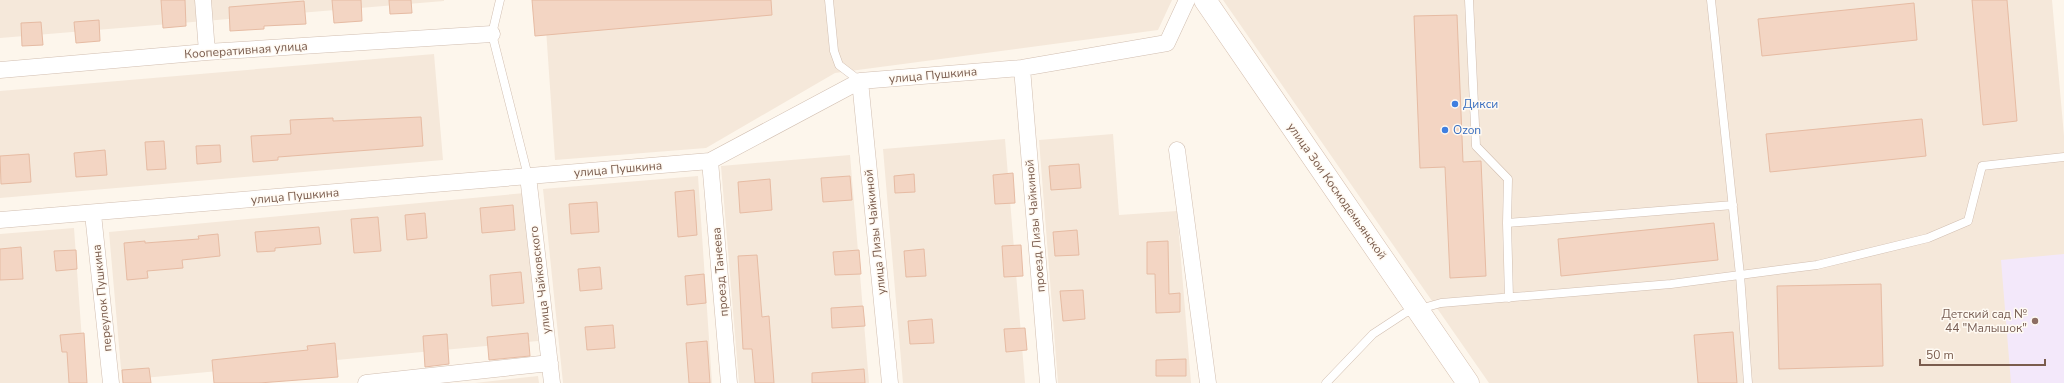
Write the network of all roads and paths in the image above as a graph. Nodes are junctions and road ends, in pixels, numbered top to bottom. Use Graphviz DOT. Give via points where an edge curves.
graph roads {
  1 [pos="203,0"];
  2 [pos="500,0"];
  3 [pos="829,0"];
  4 [pos="1187,0"];
  5 [pos="1205,0"];
  6 [pos="1469,0"];
  7 [pos="1711,0"];
  8 [pos="492,34"];
  9 [pos="207,52"];
  10 [pos="1022,68"];
  11 [pos="0,70"];
  12 [pos="860,81"];
  13 [pos="1177,150"];
  14 [pos="2064,157"];
  15 [pos="710,161"];
  16 [pos="528,176"];
  17 [pos="1733,205"];
  18 [pos="93,214"];
  19 [pos="0,220"];
  20 [pos="1507,223"];
  21 [pos="1740,275"];
  22 [pos="1509,298"];
  23 [pos="1419,311"];
  24 [pos="550,363"];
  25 [pos="111,383"];
  26 [pos="366,383"];
  27 [pos="552,383"];
  28 [pos="729,383"];
  29 [pos="890,383"];
  30 [pos="1048,383"];
  31 [pos="1208,383"];
  32 [pos="1326,383"];
  33 [pos="1468,383"];
  34 [pos="1748,383"];
  1 -- 9 [label="street"];
  2 -- 8 [label="lane"];
  3 -- 12 [label="lane" via="834,51 839,65"];
  4 -- 10 [label="street, улица Пушкина" via="1167,42"];
  5 -- 23 [label="street, улица Зои Космодемьянской"];
  6 -- 20 [label="lane" via="1476,146 1508,179"];
  7 -- 17 [label="lane"];
  8 -- 9 [label="street, Кооперативная улица"];
  8 -- 16 [label="lane"];
  9 -- 11 [label="street, Кооперативная улица"];
  10 -- 12 [label="street, улица Пушкина"];
  10 -- 30 [label="street, проезд Лизы Чайкиной"];
  12 -- 15 [label="street, улица Пушкина"];
  12 -- 29 [label="street, улица Лизы Чайкиной"];
  13 -- 31 [label="street"];
  14 -- 21 [label="lane" via="1982,166 1968,221 1928,238 1817,265"];
  15 -- 16 [label="street, улица Пушкина"];
  15 -- 28 [label="street, проезд Танеева"];
  16 -- 18 [label="street, улица Пушкина"];
  16 -- 24 [label="street, улица Чайковского"];
  17 -- 20 [label="lane"];
  17 -- 21 [label="lane"];
  18 -- 19 [label="street, улица Пушкина"];
  18 -- 25 [label="street, переулок Пушкина"];
  20 -- 22 [label="lane"];
  21 -- 22 [label="lane" via="1671,284"];
  21 -- 34 [label="lane"];
  22 -- 23 [label="lane" via="1441,303"];
  23 -- 32 [label="lane" via="1406,313 1373,334"];
  23 -- 33 [label="street, улица Зои Космодемьянской"];
  24 -- 26 [label="street"];
  24 -- 27 [label="street, улица Чайковского"];
}
